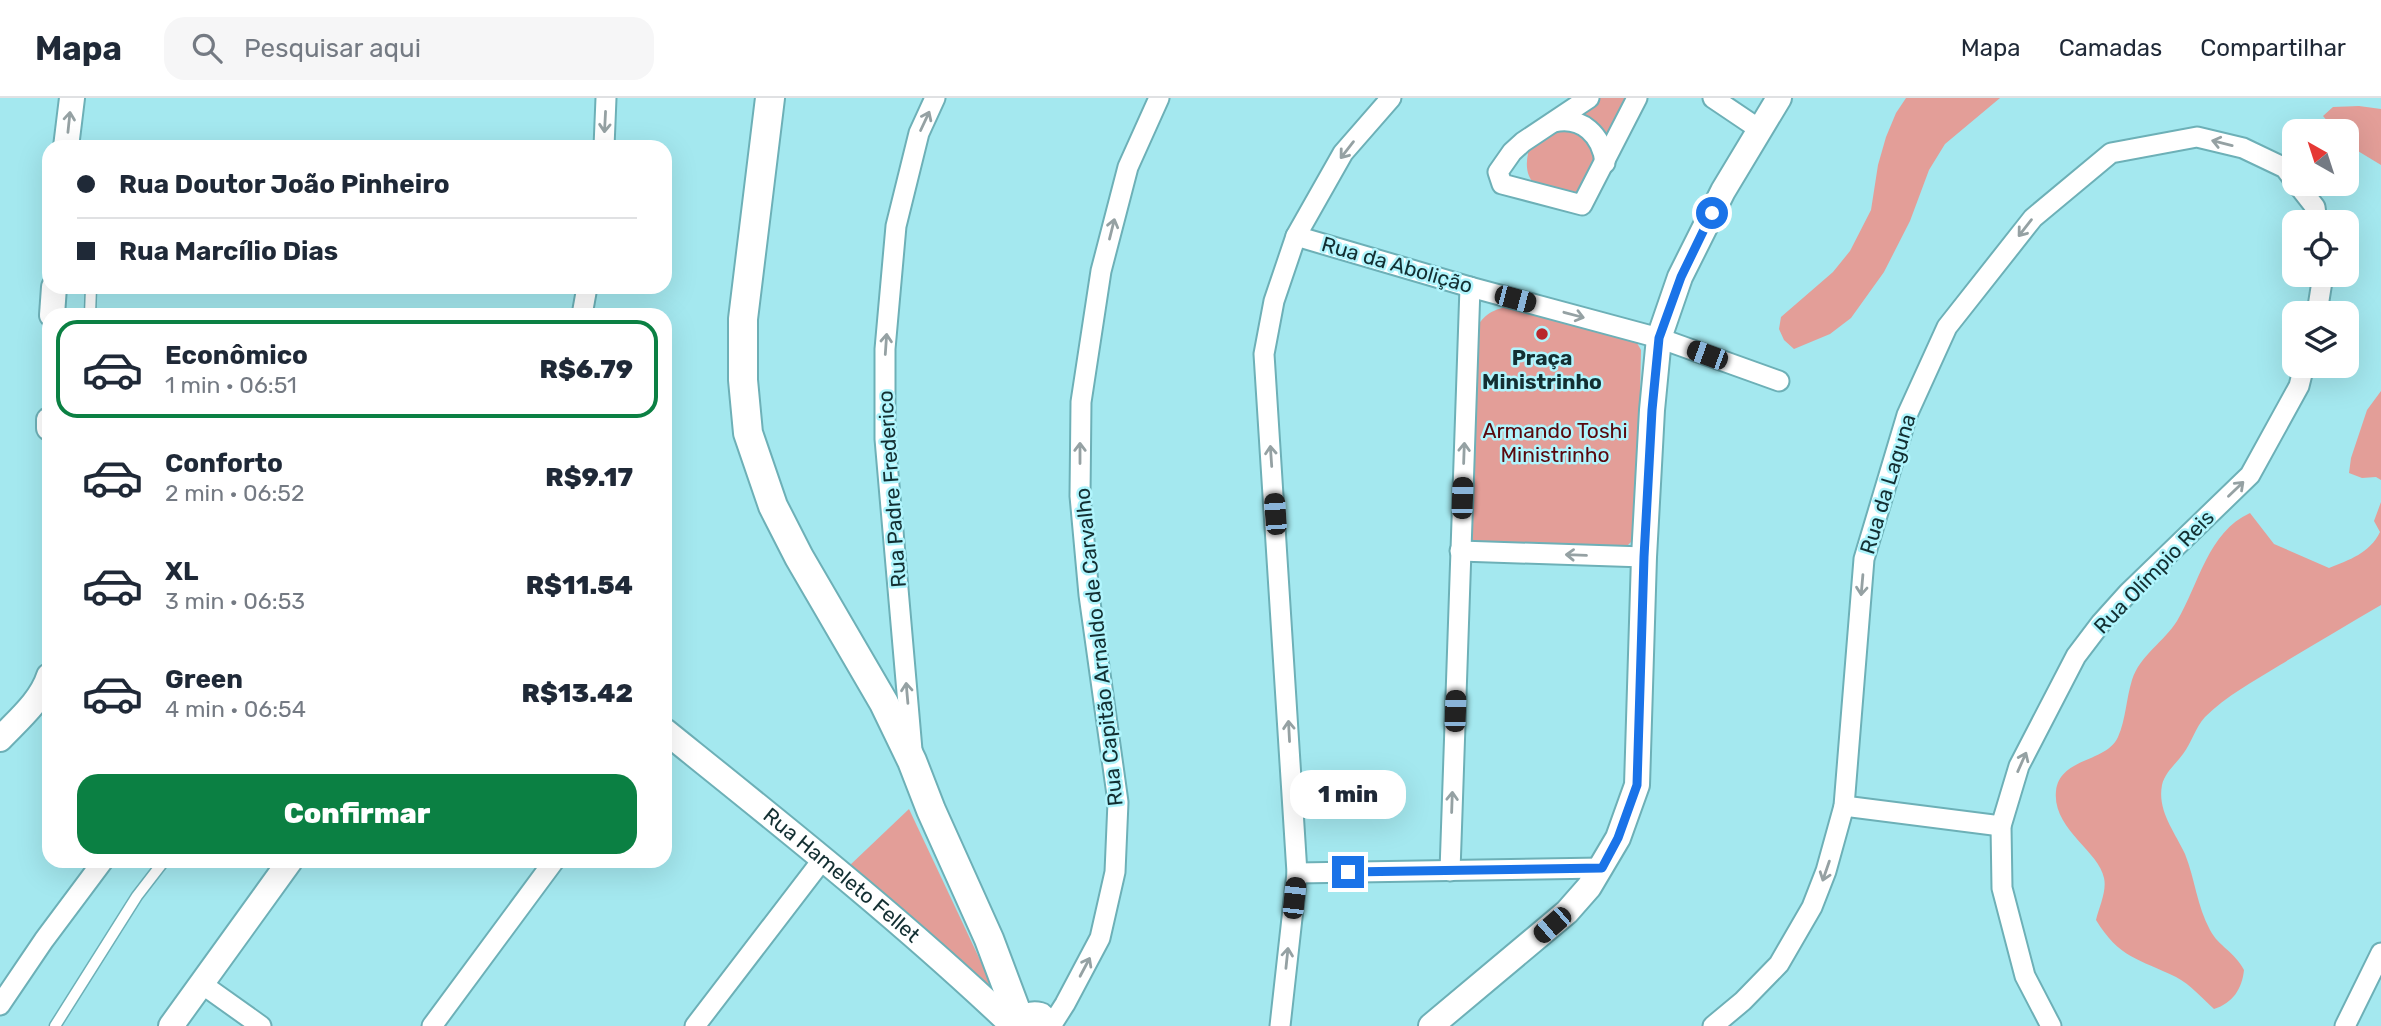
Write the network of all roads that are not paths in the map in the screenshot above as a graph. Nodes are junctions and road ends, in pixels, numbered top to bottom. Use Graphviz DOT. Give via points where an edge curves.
graph roads {
  1 [pos="72,98"];
  2 [pos="606,98"];
  3 [pos="770,98"];
  4 [pos="935,98"];
  5 [pos="1159,98"];
  6 [pos="1391,98"];
  7 [pos="1589,98"];
  8 [pos="1637,98"];
  9 [pos="1713,98"];
  10 [pos="1779,98"];
  11 [pos="1552,122"];
  12 [pos="1759,129"];
  13 [pos="67,140"];
  14 [pos="604,140"];
  15 [pos="1605,163"];
  16 [pos="2282,171"];
  17 [pos="1296,236"];
  18 [pos="1470,287"];
  19 [pos="1659,338"];
  20 [pos="2301,378"];
  21 [pos="1779,381"];
  22 [pos="1460,551"];
  23 [pos="1644,557"];
  24 [pos="40,704"];
  25 [pos="672,737"];
  26 [pos="0,739"];
  27 [pos="912,761"];
  28 [pos="1844,806"];
  29 [pos="2001,826"];
  30 [pos="823,859"];
  31 [pos="98,868"];
  32 [pos="159,868"];
  33 [pos="285,868"];
  34 [pos="549,868"];
  35 [pos="1602,868"];
  36 [pos="1450,871"];
  37 [pos="1297,873"];
  38 [pos="2381,953"];
  39 [pos="202,984"];
  40 [pos="0,1005"];
  41 [pos="1032,1024"];
  42 [pos="55,1026"];
  43 [pos="172,1026"];
  44 [pos="261,1026"];
  45 [pos="432,1026"];
  46 [pos="695,1026"];
  47 [pos="1280,1026"];
  48 [pos="1432,1026"];
  49 [pos="1713,1026"];
  50 [pos="2051,1026"];
  51 [pos="2345,1026"];
  13 -- 1 [label="street, one-way"];
  2 -- 14 [label="street, one-way"];
  3 -- 27 [label="main road" via="743,319 748,433 773,506"];
  27 -- 4 [label="street, Rua Padre Frederico, one-way" via="885,439 885,349 896,226 919,133"];
  41 -- 5 [label="street, Rua Capitão Arnaldo de Carvalho, one-way" via="1065,1004 1100,938 1115,872 1118,802 1089,595 1080,496 1081,402 1101,271 1128,167"];
  6 -- 17 [label="street, one-way" via="1343,153"];
  7 -- 11 [label="street"];
  8 -- 15 [label="street"];
  9 -- 12 [label="street"];
  10 -- 12 [label="street"];
  11 -- 15 [label="street" via="1572,120 1593,132"];
  11 -- 15 [label="street" via="1512,152 1498,172 1502,184 1582,205"];
  12 -- 19 [label="street" via="1681,277"];
  16 -- 28 [label="street, Rua da Laguna, one-way" via="2242,148 2197,138 2111,153 2033,218 1947,327 1907,415 1864,559"];
  17 -- 18 [label="street, Rua da Abolição"];
  37 -- 17 [label="street, one-way" via="1264,354 1274,301"];
  18 -- 19 [label="street, Rua da Abolição, one-way"];
  22 -- 18 [label="street, one-way"];
  19 -- 21 [label="street, Rua da Abolição"];
  19 -- 23 [label="street"];
  29 -- 20 [label="street, Rua Olímpio Reis, one-way" via="2019,766 2076,656 2128,593 2250,475"];
  23 -- 22 [label="street, one-way"];
  36 -- 22 [label="street, one-way"];
  23 -- 35 [label="street" via="1637,785"];
  24 -- 26 [label="street"];
  25 -- 30 [label="street, Rua Hameleto Fellet"];
  27 -- 41 [label="main road" via="1000,970"];
  28 -- 29 [label="street"];
  28 -- 49 [label="street, Rua da Laguna, one-way" via="1812,907 1779,964"];
  29 -- 50 [label="street, Rua Olímpio Reis" via="2003,888 2011,927 2025,976"];
  30 -- 41 [label="street, Rua Hameleto Fellet" via="976,991"];
  30 -- 46 [label="street"];
  31 -- 40 [label="street"];
  32 -- 42 [label="lane"];
  33 -- 39 [label="street"];
  34 -- 45 [label="street"];
  35 -- 36 [label="street"];
  35 -- 48 [label="street" via="1567,912"];
  36 -- 37 [label="street"];
  47 -- 37 [label="street, one-way"];
  38 -- 51 [label="street"];
  39 -- 43 [label="street"];
  39 -- 44 [label="street"];
}
